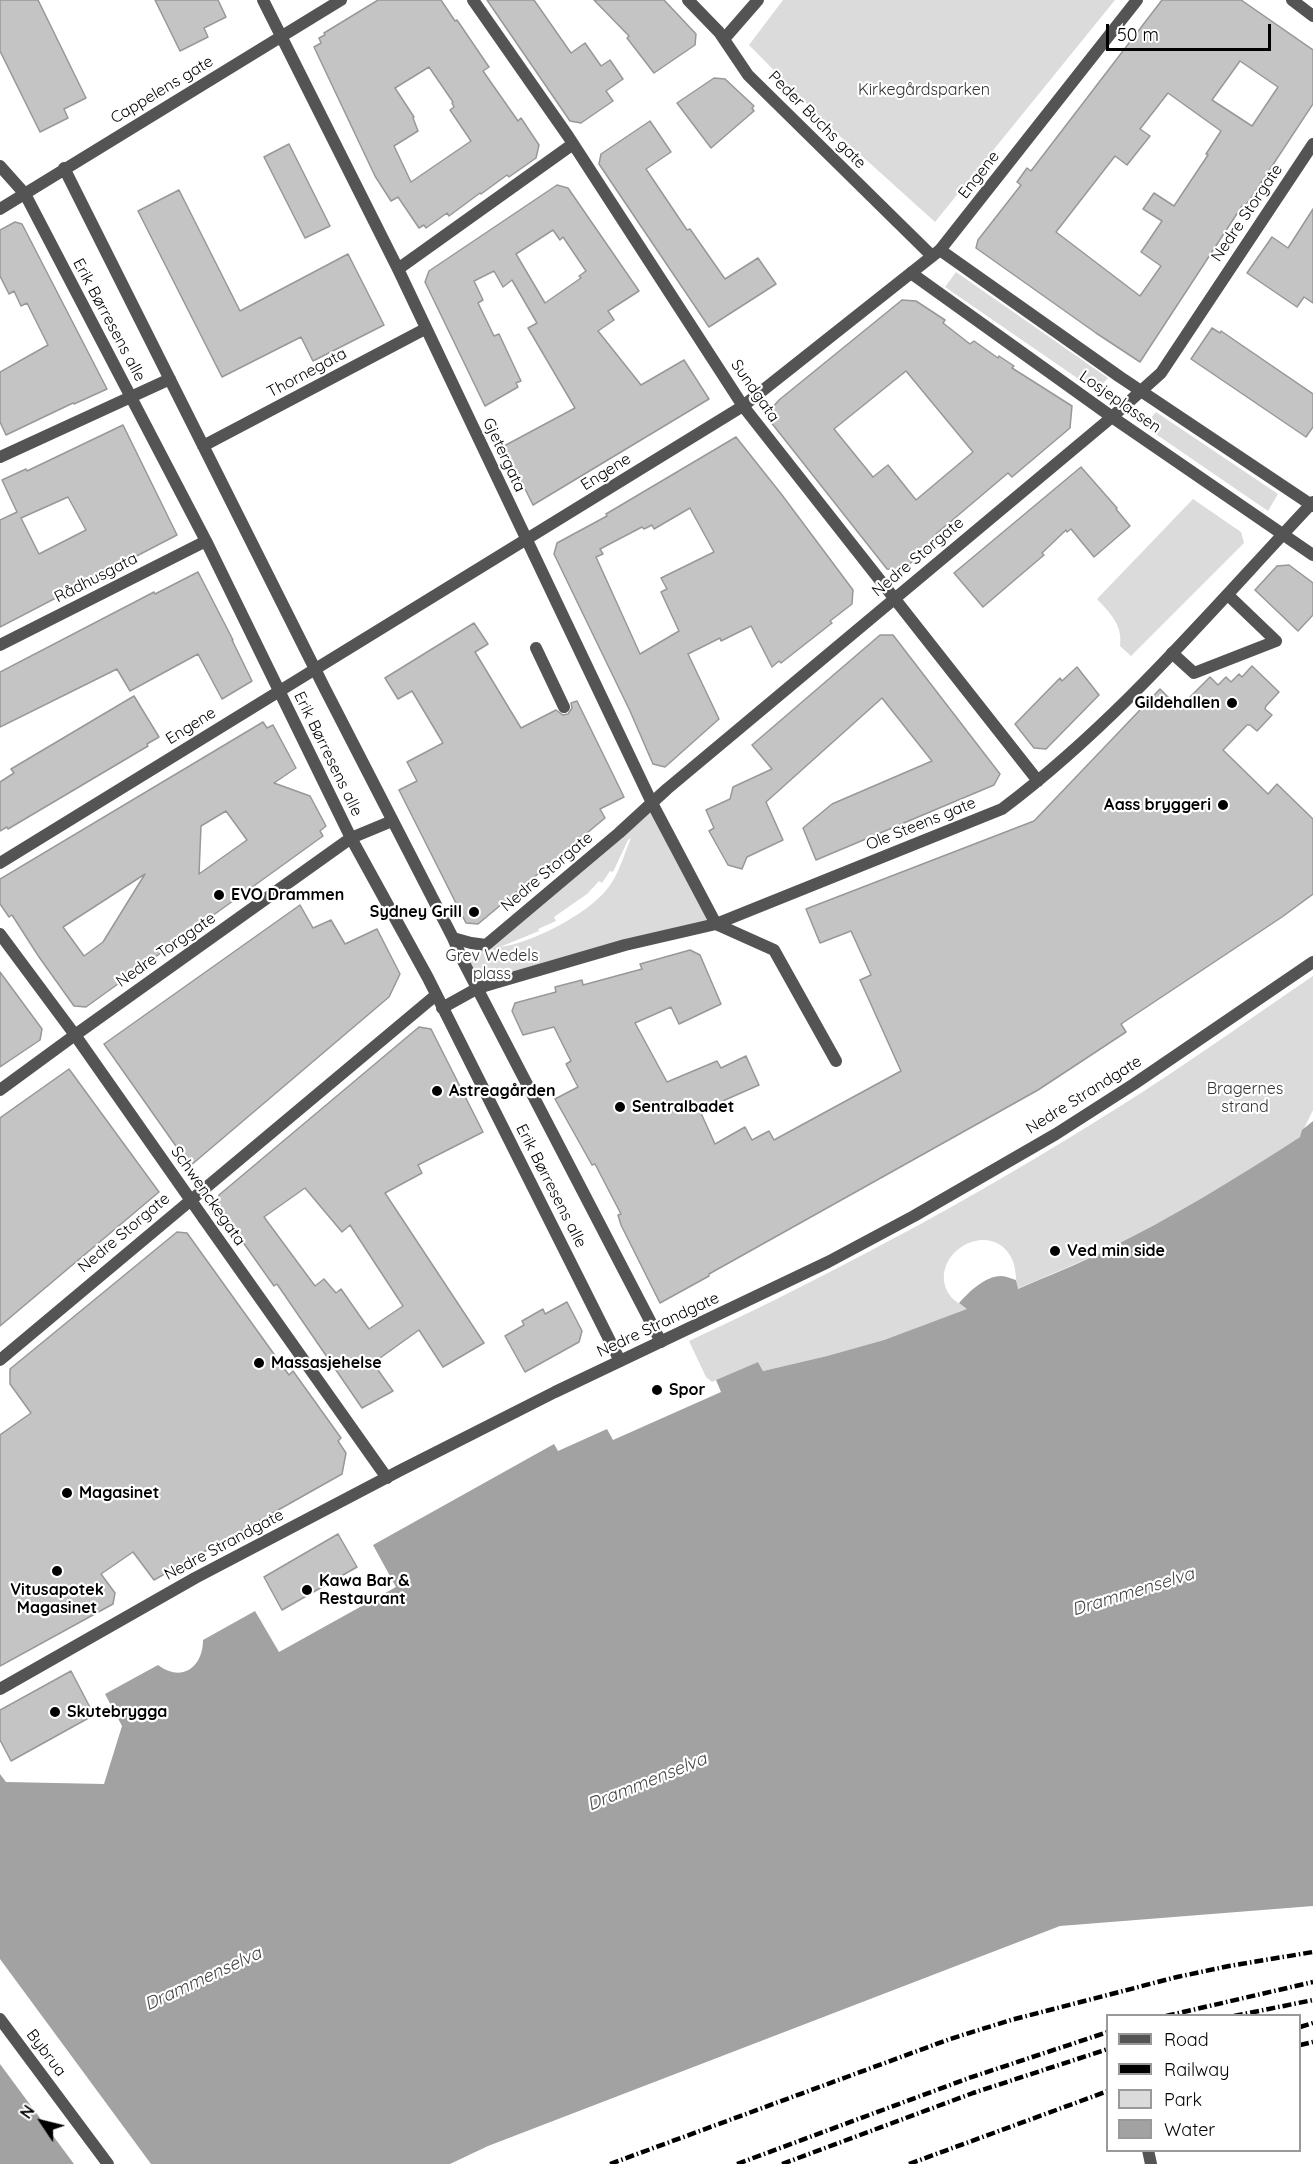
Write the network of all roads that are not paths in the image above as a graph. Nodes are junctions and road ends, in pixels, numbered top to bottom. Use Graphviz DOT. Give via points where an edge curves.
graph roads {
  1 [pos="263,0"];
  2 [pos="341,0"];
  3 [pos="473,0"];
  4 [pos="688,0"];
  5 [pos="758,0"];
  6 [pos="1137,0"];
  7 [pos="1292,0"];
  8 [pos="1313,16"];
  9 [pos="281,37"];
  10 [pos="724,39"];
  11 [pos="573,144"];
  12 [pos="1313,144"];
  13 [pos="0,166"];
  14 [pos="64,168"];
  15 [pos="24,194"];
  16 [pos="0,209"];
  17 [pos="936,253"];
  18 [pos="398,269"];
  19 [pos="911,273"];
  20 [pos="425,329"];
  21 [pos="170,379"];
  22 [pos="1140,390"];
  23 [pos="131,398"];
  24 [pos="743,406"];
  25 [pos="1112,417"];
  26 [pos="203,446"];
  27 [pos="0,457"];
  28 [pos="1312,504"];
  29 [pos="1283,535"];
  30 [pos="526,540"];
  31 [pos="206,541"];
  32 [pos="1313,555"];
  33 [pos="1228,595"];
  34 [pos="893,599"];
  35 [pos="0,645"];
  36 [pos="536,648"];
  37 [pos="1172,653"];
  38 [pos="315,669"];
  39 [pos="279,691"];
  40 [pos="564,707"];
  41 [pos="1038,781"];
  42 [pos="652,803"];
  43 [pos="392,821"];
  44 [pos="351,838"];
  45 [pos="0,863"];
  46 [pos="716,924"];
  47 [pos="0,934"];
  48 [pos="453,938"];
  49 [pos="1313,962"];
  50 [pos="478,988"];
  51 [pos="436,995"];
  52 [pos="442,1008"];
  53 [pos="75,1035"];
  54 [pos="836,1061"];
  55 [pos="0,1090"];
  56 [pos="190,1199"];
  57 [pos="661,1342"];
  58 [pos="0,1360"];
  59 [pos="620,1361"];
  60 [pos="387,1478"];
  61 [pos="0,1689"];
  62 [pos="0,2019"];
  63 [pos="108,2164"];
  1 -- 9 [label="street, Gjetergata"];
  2 -- 9 [label="street, Cappelens gate"];
  3 -- 11 [label="street, Sundgata"];
  4 -- 10 [label="street, Peder Buchs gate"];
  5 -- 10 [label="street"];
  6 -- 17 [label="street, Engene"];
  7 -- 8 [label="street"];
  9 -- 14 [label="street, Cappelens gate"];
  9 -- 18 [label="street, Gjetergata"];
  10 -- 17 [label="street, Peder Buchs gate" via="747,75"];
  11 -- 18 [label="street"];
  11 -- 24 [label="street, Sundgata"];
  12 -- 22 [label="street, Nedre Storgate" via="1161,373"];
  13 -- 15 [label="street, Erik Børresens alle"];
  14 -- 15 [label="street, Cappelens gate"];
  14 -- 21 [label="street, Erik Børresens alle"];
  15 -- 16 [label="street, Cappelens gate"];
  15 -- 23 [label="street, Erik Børresens alle"];
  17 -- 19 [label="street, Engene"];
  17 -- 22 [label="street, Losjeplassen"];
  18 -- 20 [label="street, Gjetergata"];
  19 -- 24 [label="street, Engene"];
  19 -- 25 [label="street, Losjeplassen"];
  20 -- 26 [label="street, Thornegata"];
  20 -- 30 [label="street, Gjetergata"];
  21 -- 23 [label="street"];
  21 -- 26 [label="street, Erik Børresens alle"];
  22 -- 25 [label="street, Nedre Storgate"];
  22 -- 28 [label="street, Losjeplassen"];
  23 -- 27 [label="street"];
  23 -- 31 [label="street, Erik Børresens alle"];
  24 -- 30 [label="street, Engene"];
  24 -- 34 [label="street, Sundgata"];
  25 -- 29 [label="street, Losjeplassen"];
  25 -- 34 [label="street, Nedre Storgate"];
  26 -- 38 [label="street, Erik Børresens alle"];
  28 -- 29 [label="street, Ole Steens gate"];
  29 -- 32 [label="street, Losjeplassen"];
  29 -- 33 [label="street, Ole Steens gate"];
  30 -- 38 [label="street, Engene"];
  30 -- 42 [label="street, Gjetergata"];
  31 -- 35 [label="street, Rådhusgata"];
  31 -- 39 [label="street, Erik Børresens alle"];
  33 -- 37 [label="street, Ole Steens gate"];
  33 -- 37 [label="street" via="1276,642 1194,673"];
  34 -- 41 [label="street, Sundgata"];
  34 -- 42 [label="street, Nedre Storgate"];
  36 -- 40 [label="street"];
  37 -- 41 [label="street, Ole Steens gate" via="1136,692"];
  38 -- 39 [label="street, Engene"];
  38 -- 43 [label="street, Erik Børresens alle"];
  39 -- 44 [label="street, Erik Børresens alle"];
  39 -- 45 [label="street, Engene"];
  41 -- 46 [label="street, Ole Steens gate" via="1002,809"];
  42 -- 46 [label="street, Gjetergata"];
  42 -- 48 [label="street, Nedre Storgate" via="486,945"];
  43 -- 44 [label="street, Nedre Torggate"];
  43 -- 48 [label="street, Erik Børresens alle"];
  44 -- 51 [label="street, Erik Børresens alle"];
  44 -- 53 [label="street, Nedre Torggate"];
  46 -- 50 [label="street, Ole Steens gate" via="625,945"];
  46 -- 54 [label="street" via="774,950"];
  47 -- 53 [label="street, Schwenckegata"];
  48 -- 50 [label="street, Erik Børresens alle"];
  49 -- 57 [label="street, Nedre Strandgate" via="1056,1134 828,1262"];
  50 -- 52 [label="street, Ole Steens gate"];
  50 -- 57 [label="street, Erik Børresens alle"];
  51 -- 52 [label="street, Erik Børresens alle"];
  51 -- 56 [label="street, Nedre Storgate"];
  52 -- 59 [label="street, Erik Børresens alle"];
  53 -- 55 [label="street, Nedre Torggate"];
  53 -- 56 [label="street, Schwenckegata"];
  56 -- 58 [label="street, Nedre Storgate"];
  56 -- 60 [label="street, Schwenckegata"];
  57 -- 59 [label="street, Nedre Strandgate"];
  59 -- 60 [label="street, Nedre Strandgate"];
  60 -- 61 [label="street, Nedre Strandgate" via="195,1578"];
  62 -- 63 [label="street, Bybrua"];
}
